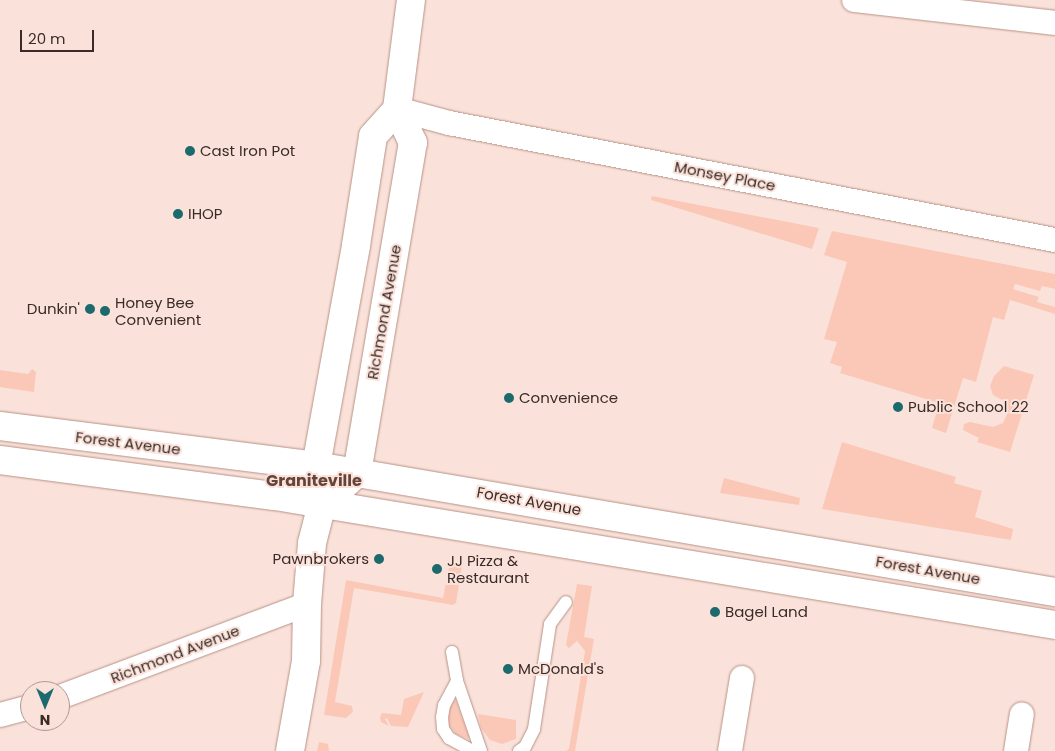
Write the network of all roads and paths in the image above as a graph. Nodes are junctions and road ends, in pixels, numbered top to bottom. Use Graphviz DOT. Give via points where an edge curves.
graph roads {
  1 [pos="411,0"];
  2 [pos="854,0"];
  3 [pos="1055,23"];
  4 [pos="397,109"];
  5 [pos="1055,240"];
  6 [pos="0,426"];
  7 [pos="0,460"];
  8 [pos="316,466"];
  9 [pos="357,473"];
  10 [pos="322,504"];
  11 [pos="1055,592"];
  12 [pos="566,602"];
  13 [pos="307,604"];
  14 [pos="1055,625"];
  15 [pos="452,652"];
  16 [pos="742,678"];
  17 [pos="457,681"];
  18 [pos="70,693"];
  19 [pos="20,710"];
  20 [pos="1022,714"];
  21 [pos="0,715"];
  22 [pos="290,751"];
  23 [pos="472,751"];
  24 [pos="481,751"];
  25 [pos="519,751"];
  26 [pos="730,751"];
  27 [pos="1016,751"];
  1 -- 4 [label="main road"];
  2 -- 3 [label="street"];
  4 -- 5 [label="street, Monsey Place" via="449,123"];
  4 -- 8 [label="main road" via="373,136"];
  4 -- 9 [label="main road, Richmond Avenue" via="412,143"];
  6 -- 8 [label="main road, Forest Avenue"];
  7 -- 10 [label="main road"];
  8 -- 9 [label="main road, Forest Avenue"];
  8 -- 10 [label="main road"];
  9 -- 10 [label="main road"];
  9 -- 11 [label="main road, Forest Avenue"];
  10 -- 13 [label="main road" via="312,543"];
  10 -- 14 [label="main road"];
  12 -- 25 [label="lane" via="550,624 534,729 525,747"];
  13 -- 18 [label="street, Richmond Avenue"];
  13 -- 22 [label="main road" via="306,661"];
  15 -- 17 [label="lane"];
  16 -- 26 [label="street"];
  17 -- 23 [label="lane" via="444,705 443,729 449,738"];
  17 -- 24 [label="lane"];
  19 -- 21 [label="street"];
  20 -- 27 [label="street"];
}
